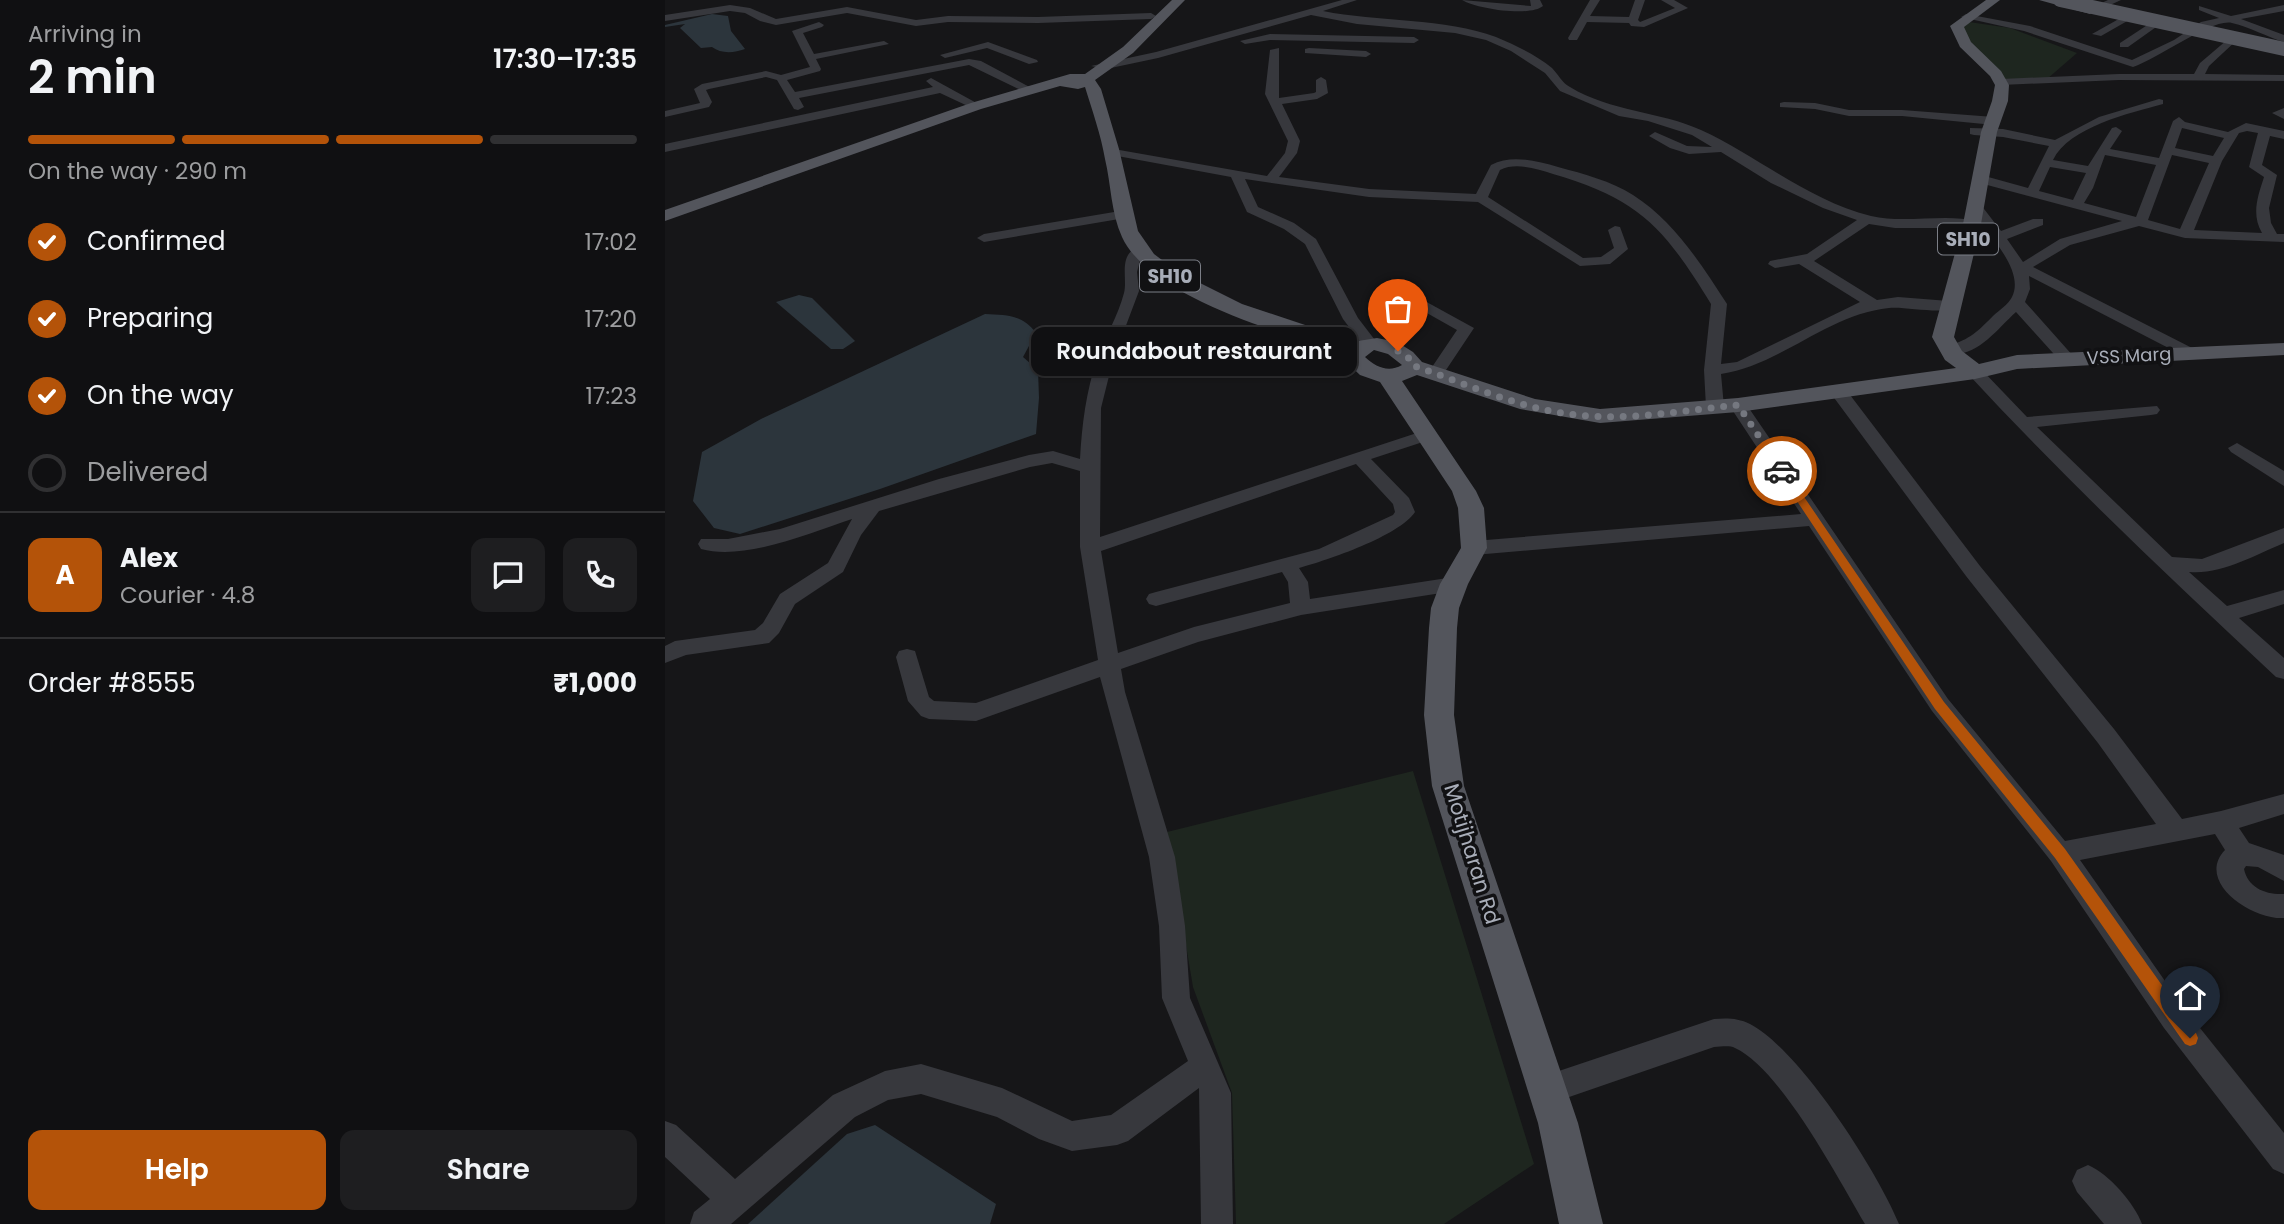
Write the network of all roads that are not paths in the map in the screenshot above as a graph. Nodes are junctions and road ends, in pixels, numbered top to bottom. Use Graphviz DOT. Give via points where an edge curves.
graph roads {
  1 [pos="1352,0"];
  2 [pos="1467,0"];
  3 [pos="1535,0"];
  4 [pos="1595,0"];
  5 [pos="1640,0"];
  6 [pos="1666,0"];
  7 [pos="1994,0"];
  8 [pos="2045,0"];
  9 [pos="2060,0"];
  10 [pos="2067,0"];
  11 [pos="2116,0"];
  12 [pos="1166,6"];
  13 [pos="2202,8"];
  14 [pos="2284,8"];
  15 [pos="2096,9"];
  16 [pos="1311,12"];
  17 [pos="2259,13"];
  18 [pos="873,14"];
  19 [pos="2130,16"];
  20 [pos="665,18"];
  21 [pos="1583,19"];
  22 [pos="1964,19"];
  23 [pos="2229,19"];
  24 [pos="1633,20"];
  25 [pos="2277,21"];
  26 [pos="2159,22"];
  27 [pos="2194,30"];
  28 [pos="2284,31"];
  29 [pos="2268,33"];
  30 [pos="2097,34"];
  31 [pos="1573,38"];
  32 [pos="1415,40"];
  33 [pos="2240,40"];
  34 [pos="2284,40"];
  35 [pos="1205,42"];
  36 [pos="884,44"];
  37 [pos="1233,45"];
  38 [pos="2124,46"];
  39 [pos="1275,50"];
  40 [pos="1288,50"];
  41 [pos="2284,50"];
  42 [pos="1301,51"];
  43 [pos="1366,54"];
  44 [pos="812,57"];
  45 [pos="927,59"];
  46 [pos="1033,62"];
  47 [pos="2133,64"];
  48 [pos="945,66"];
  49 [pos="1101,66"];
  50 [pos="1549,71"];
  51 [pos="918,72"];
  52 [pos="2281,74"];
  53 [pos="2112,77"];
  54 [pos="781,78"];
  55 [pos="2198,78"];
  56 [pos="1575,79"];
  57 [pos="1321,80"];
  58 [pos="2053,81"];
  59 [pos="1078,83"];
  60 [pos="2001,87"];
  61 [pos="941,89"];
  62 [pos="1029,90"];
  63 [pos="791,92"];
  64 [pos="1627,101"];
  65 [pos="1274,102"];
  66 [pos="2159,102"];
  67 [pos="1784,105"];
  68 [pos="976,106"];
  69 [pos="2284,111"];
  70 [pos="665,114"];
  71 [pos="2284,116"];
  72 [pos="803,118"];
  73 [pos="1650,118"];
  74 [pos="706,122"];
  75 [pos="1992,127"];
  76 [pos="1965,130"];
  77 [pos="2116,131"];
  78 [pos="2265,131"];
  79 [pos="1655,135"];
  80 [pos="2284,135"];
  81 [pos="2231,136"];
  82 [pos="2057,144"];
  83 [pos="665,148"];
  84 [pos="1726,148"];
  85 [pos="1112,151"];
  86 [pos="2102,151"];
  87 [pos="2165,156"];
  88 [pos="2216,161"];
  89 [pos="2045,162"];
  90 [pos="2093,171"];
  91 [pos="1236,173"];
  92 [pos="1981,179"];
  93 [pos="1270,180"];
  94 [pos="2032,191"];
  95 [pos="1481,198"];
  96 [pos="2077,204"];
  97 [pos="1126,214"];
  98 [pos="665,216"];
  99 [pos="1974,216"];
  100 [pos="1867,219"];
  101 [pos="2141,221"];
  102 [pos="2038,222"];
  103 [pos="1615,230"];
  104 [pos="2185,233"];
  105 [pos="1997,236"];
  106 [pos="984,238"];
  107 [pos="2278,238"];
  108 [pos="1140,251"];
  109 [pos="1803,260"];
  110 [pos="1775,264"];
  111 [pos="2021,265"];
  112 [pos="1872,303"];
  113 [pos="2017,303"];
  114 [pos="1423,305"];
  115 [pos="1949,306"];
  116 [pos="1946,344"];
  117 [pos="1365,346"];
  118 [pos="2284,349"];
  119 [pos="2190,354"];
  120 [pos="2284,356"];
  121 [pos="2068,360"];
  122 [pos="1712,370"];
  123 [pos="1982,370"];
  124 [pos="1413,372"];
  125 [pos="1874,385"];
  126 [pos="1838,391"];
  127 [pos="1738,405"];
  128 [pos="1714,407"];
  129 [pos="2151,410"];
  130 [pos="2023,423"];
  131 [pos="1426,435"];
  132 [pos="2237,448"];
  133 [pos="1360,458"];
  134 [pos="1090,468"];
  135 [pos="2284,480"];
  136 [pos="872,508"];
  137 [pos="1812,519"];
  138 [pos="2284,535"];
  139 [pos="708,544"];
  140 [pos="1090,547"];
  141 [pos="1473,548"];
  142 [pos="2167,564"];
  143 [pos="1288,566"];
  144 [pos="1454,584"];
  145 [pos="2284,597"];
  146 [pos="1156,599"];
  147 [pos="1301,608"];
  148 [pos="2223,615"];
  149 [pos="665,655"];
  150 [pos="907,657"];
  151 [pos="1109,663"];
  152 [pos="2284,671"];
  153 [pos="2284,804"];
  154 [pos="2221,822"];
  155 [pos="2177,832"];
  156 [pos="2060,853"];
  157 [pos="2242,854"];
  158 [pos="2284,870"];
  159 [pos="2284,905"];
  160 [pos="1205,1066"];
  161 [pos="1546,1090"];
  162 [pos="665,1136"];
  163 [pos="2284,1158"];
  164 [pos="2088,1181"];
  165 [pos="733,1199"];
  166 [pos="1575,1221"];
  167 [pos="706,1224"];
  168 [pos="1217,1224"];
  169 [pos="1883,1224"];
  170 [pos="2126,1224"];
  1 -- 16 [label="street"];
  2 -- 3 [label="street" via="1533,9 1538,6"];
  4 -- 21 [label="street"];
  5 -- 24 [label="street"];
  6 -- 24 [label="street" via="1683,8 1644,24"];
  7 -- 22 [label="main road"];
  8 -- 15 [label="main road"];
  9 -- 41 [label="main road, bridge"];
  10 -- 15 [label="main road"];
  11 -- 15 [label="street"];
  12 -- 18 [label="street" via="1038,20 911,23"];
  12 -- 49 [label="main road"];
  12 -- 49 [label="main road" via="1128,50"];
  13 -- 23 [label="street"];
  14 -- 17 [label="street"];
  15 -- 19 [label="main road"];
  16 -- 35 [label="street"];
  16 -- 50 [label="street" via="1477,35 1515,49"];
  17 -- 23 [label="street"];
  17 -- 25 [label="street"];
  18 -- 20 [label="street" via="847,10 776,22 730,8"];
  18 -- 44 [label="street" via="799,29"];
  19 -- 26 [label="main road"];
  19 -- 30 [label="street"];
  21 -- 24 [label="street"];
  21 -- 31 [label="street"];
  22 -- 47 [label="street" via="2025,28"];
  22 -- 58 [label="street" via="2011,27 2082,53"];
  22 -- 60 [label="main road" via="1957,26 1958,33 1996,74"];
  23 -- 27 [label="street"];
  23 -- 29 [label="street"];
  26 -- 27 [label="main road"];
  26 -- 38 [label="street"];
  27 -- 33 [label="main road"];
  27 -- 47 [label="street"];
  28 -- 29 [label="street"];
  29 -- 33 [label="street"];
  29 -- 34 [label="street"];
  32 -- 37 [label="street" via="1270,37"];
  33 -- 41 [label="main road"];
  33 -- 55 [label="street" via="2204,65"];
  35 -- 37 [label="street"];
  35 -- 49 [label="street"];
  36 -- 44 [label="street"];
  37 -- 39 [label="street"];
  39 -- 40 [label="street"];
  39 -- 65 [label="street"];
  42 -- 43 [label="street"];
  44 -- 54 [label="street" via="816,69"];
  45 -- 46 [label="street" via="985,45"];
  45 -- 48 [label="street"];
  45 -- 63 [label="street"];
  47 -- 53 [label="street"];
  48 -- 51 [label="street"];
  48 -- 62 [label="street" via="977,63"];
  49 -- 59 [label="main road"];
  50 -- 56 [label="street"];
  50 -- 73 [label="street" via="1564,89 1623,114"];
  51 -- 61 [label="street"];
  51 -- 63 [label="street"];
  52 -- 55 [label="street"];
  53 -- 55 [label="street"];
  53 -- 58 [label="street"];
  54 -- 63 [label="street"];
  54 -- 74 [label="street" via="766,74 700,89 706,102"];
  57 -- 65 [label="street" via="1322,93 1317,96"];
  58 -- 60 [label="street"];
  59 -- 62 [label="main road"];
  59 -- 85 [label="main road, SH10"];
  60 -- 75 [label="main road, SH10"];
  61 -- 68 [label="street"];
  61 -- 72 [label="street"];
  62 -- 68 [label="main road"];
  63 -- 72 [label="street"];
  64 -- 73 [label="street"];
  65 -- 93 [label="street" via="1294,141 1291,153"];
  66 -- 82 [label="street" via="2109,117"];
  67 -- 75 [label="street" via="1849,113 1902,113"];
  68 -- 98 [label="main road"];
  69 -- 71 [label="street" via="2278,113"];
  70 -- 74 [label="street"];
  72 -- 74 [label="street"];
  73 -- 84 [label="street" via="1696,132"];
  74 -- 83 [label="street"];
  75 -- 76 [label="street"];
  75 -- 82 [label="street"];
  75 -- 92 [label="main road, SH10"];
  77 -- 86 [label="street"];
  78 -- 80 [label="street"];
  78 -- 81 [label="street" via="2246,127"];
  78 -- 107 [label="street" via="2255,167 2271,174 2262,227"];
  79 -- 84 [label="street" via="1695,153"];
  81 -- 87 [label="street" via="2179,122"];
  81 -- 88 [label="street"];
  82 -- 89 [label="street"];
  84 -- 100 [label="street" via="1776,180"];
  85 -- 91 [label="street"];
  85 -- 97 [label="main road, SH10"];
  86 -- 87 [label="street"];
  86 -- 90 [label="street"];
  87 -- 88 [label="street"];
  87 -- 101 [label="street"];
  88 -- 104 [label="street"];
  89 -- 90 [label="street"];
  89 -- 94 [label="street"];
  90 -- 96 [label="street"];
  91 -- 93 [label="street"];
  91 -- 117 [label="street" via="1252,209 1311,242"];
  92 -- 94 [label="street"];
  92 -- 99 [label="main road, SH10"];
  93 -- 95 [label="street" via="1369,193"];
  94 -- 96 [label="street"];
  95 -- 103 [label="street" via="1580,261 1605,261 1621,249"];
  95 -- 122 [label="street" via="1499,165 1516,163 1590,180 1629,198 1675,239 1719,304"];
  96 -- 101 [label="street"];
  97 -- 106 [label="street"];
  97 -- 108 [label="main road, SH10" via="1127,228"];
  99 -- 100 [label="street" via="1895,224"];
  99 -- 105 [label="street"];
  99 -- 115 [label="main road, SH10"];
  100 -- 109 [label="street"];
  101 -- 104 [label="street"];
  101 -- 111 [label="street" via="2085,234"];
  102 -- 105 [label="street"];
  104 -- 107 [label="street"];
  105 -- 111 [label="street"];
  108 -- 117 [label="main road, SH10" via="1183,284 1304,334"];
  108 -- 134 [label="street" via="1133,260 1132,291 1092,408"];
  109 -- 110 [label="street"];
  109 -- 112 [label="street"];
  111 -- 113 [label="street"];
  111 -- 119 [label="street"];
  112 -- 115 [label="street"];
  112 -- 122 [label="street" via="1741,366"];
  113 -- 116 [label="street" via="1985,337 1963,349"];
  113 -- 121 [label="street"];
  114 -- 124 [label="street" via="1465,328"];
  115 -- 116 [label="main road, SH10"];
  116 -- 123 [label="main road"];
  116 -- 125 [label="main road"];
  117 -- 124 [label="main road, SH10" via="1392,346 1410,359"];
  117 -- 124 [label="main road, SH10" via="1354,352 1359,364"];
  118 -- 119 [label="main road, VSS Marg"];
  119 -- 121 [label="main road, VSS Marg"];
  120 -- 123 [label="main road"];
  121 -- 123 [label="main road, VSS Marg" via="2017,362"];
  122 -- 128 [label="street"];
  123 -- 125 [label="main road, SH10"];
  123 -- 130 [label="street"];
  124 -- 128 [label="main road, SH10" via="1521,404 1577,415"];
  124 -- 131 [label="main road"];
  125 -- 126 [label="main road, SH10"];
  126 -- 127 [label="main road, SH10"];
  126 -- 155 [label="street"];
  127 -- 128 [label="main road, SH10"];
  127 -- 137 [label="street"];
  129 -- 130 [label="street"];
  130 -- 142 [label="street"];
  131 -- 133 [label="street"];
  131 -- 141 [label="main road" via="1464,491 1471,508"];
  132 -- 135 [label="street"];
  133 -- 140 [label="street"];
  133 -- 143 [label="street" via="1402,502 1405,512 1371,534"];
  134 -- 136 [label="street" via="1053,457 1029,461"];
  134 -- 140 [label="street"];
  136 -- 139 [label="street" via="754,542"];
  136 -- 149 [label="street" via="852,533 836,567 787,599 761,637 683,648"];
  137 -- 141 [label="street"];
  137 -- 156 [label="street" via="1940,705"];
  138 -- 142 [label="street" via="2202,566"];
  140 -- 151 [label="street"];
  141 -- 144 [label="main road, Motijharan Rd"];
  142 -- 148 [label="street"];
  143 -- 146 [label="street"];
  143 -- 147 [label="street" via="1298,582"];
  144 -- 147 [label="street"];
  144 -- 161 [label="main road, Motijharan Rd" via="1445,608 1439,715 1448,786"];
  145 -- 148 [label="street"];
  147 -- 151 [label="street" via="1194,635"];
  148 -- 152 [label="street"];
  150 -- 151 [label="street" via="919,701 929,710 948,712 975,712"];
  151 -- 160 [label="street" via="1162,857 1176,998"];
  153 -- 154 [label="street"];
  154 -- 155 [label="street"];
  154 -- 157 [label="street"];
  155 -- 156 [label="street"];
  156 -- 163 [label="street" via="2174,1018"];
  157 -- 158 [label="street" via="2256,854"];
  157 -- 159 [label="street" via="2232,859 2229,870 2234,883 2264,905"];
  160 -- 165 [label="street" via="1117,1130 1072,1136 1002,1103 921,1079 885,1086 843,1106"];
  160 -- 168 [label="street" via="1216,1093"];
  161 -- 166 [label="main road, Motijharan Rd" via="1558,1123"];
  161 -- 169 [label="street" via="1714,1033 1739,1033 1767,1052 1797,1087"];
  162 -- 165 [label="street"];
  164 -- 170 [label="street"];
  165 -- 167 [label="street"];
}
